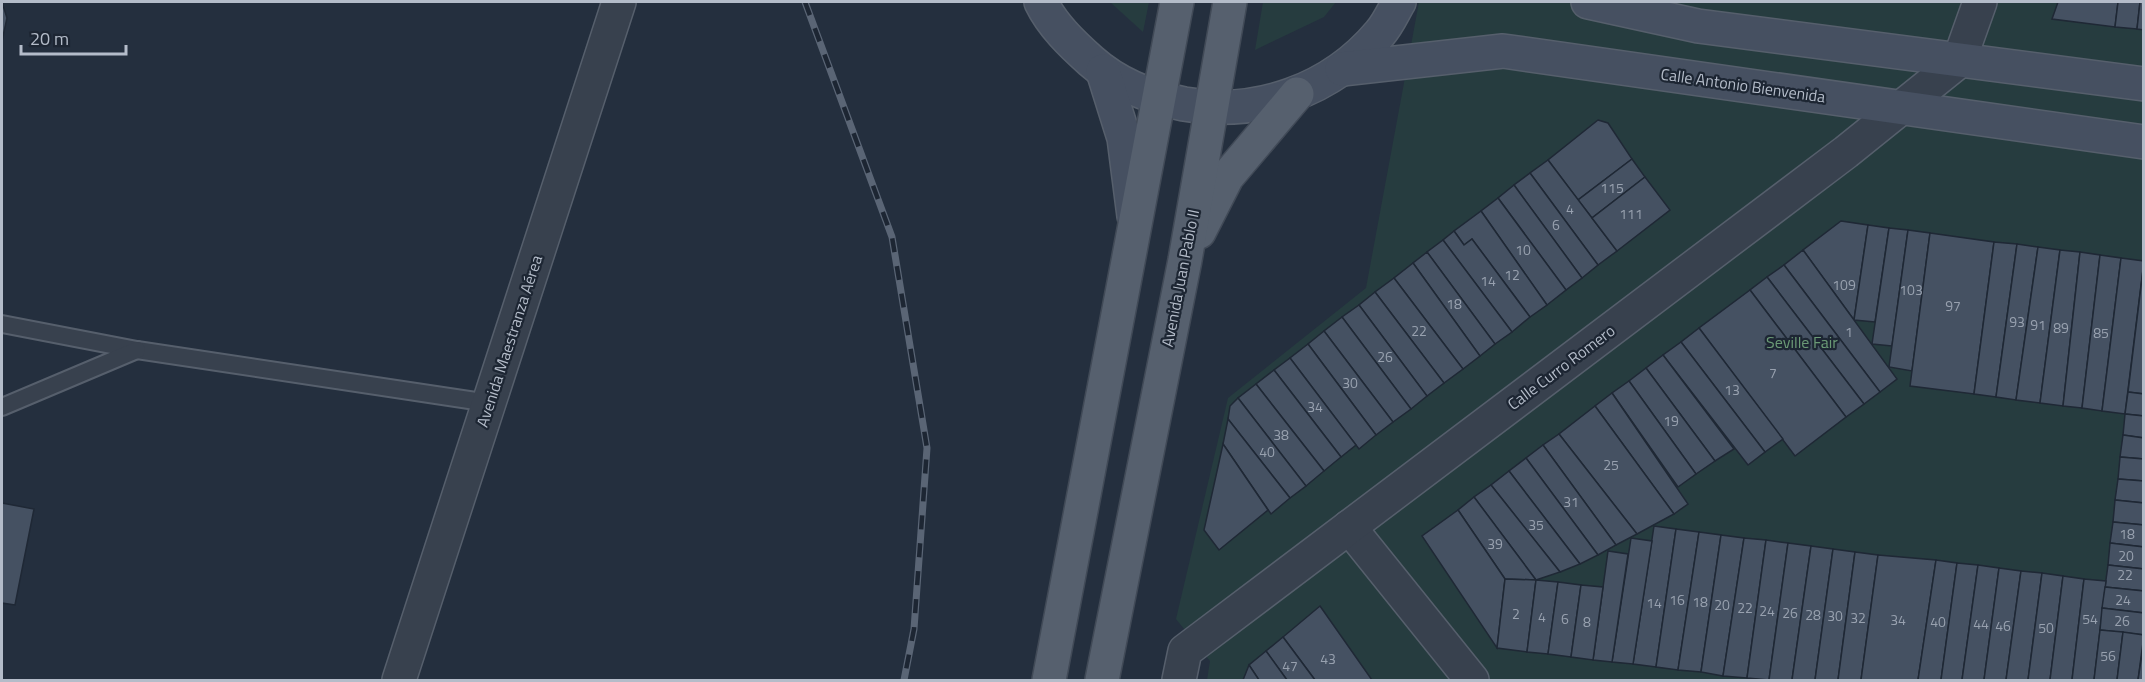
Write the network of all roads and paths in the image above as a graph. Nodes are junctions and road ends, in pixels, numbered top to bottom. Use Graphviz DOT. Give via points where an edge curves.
graph roads {
  1 [pos="619,2"];
  2 [pos="1041,2"];
  3 [pos="1177,2"];
  4 [pos="1230,2"];
  5 [pos="1399,2"];
  6 [pos="1592,2"];
  7 [pos="1980,2"];
  8 [pos="1959,61"];
  9 [pos="1342,69"];
  10 [pos="1103,72"];
  11 [pos="2144,84"];
  12 [pos="1297,94"];
  13 [pos="1158,99"];
  14 [pos="1901,107"];
  15 [pos="1209,108"];
  16 [pos="2144,142"];
  17 [pos="1135,221"];
  18 [pos="1185,261"];
  19 [pos="2,324"];
  20 [pos="137,350"];
  21 [pos="489,403"];
  22 [pos="2,407"];
  23 [pos="1349,527"];
  24 [pos="399,681"];
  25 [pos="1049,681"];
  26 [pos="1102,681"];
  27 [pos="1179,681"];
  28 [pos="1472,681"];
  1 -- 21 [label="street, Avenida Maestranza Aérea"];
  2 -- 10 [label="main road" via="1071,43"];
  3 -- 13 [label="main road"];
  4 -- 15 [label="main road, Avenida Juan Pablo II"];
  5 -- 9 [label="main road" via="1381,32"];
  6 -- 8 [label="main road" via="1698,26"];
  7 -- 8 [label="street"];
  8 -- 11 [label="main road"];
  8 -- 14 [label="street, Calle Curro Romero"];
  9 -- 12 [label="main road"];
  9 -- 14 [label="main road, Calle Antonio Bienvenida" via="1503,51"];
  10 -- 13 [label="main road"];
  10 -- 17 [label="main road" via="1124,138"];
  12 -- 15 [label="main road" via="1239,108"];
  12 -- 18 [label="main road" via="1227,177"];
  13 -- 15 [label="main road"];
  13 -- 17 [label="main road"];
  14 -- 16 [label="main road, Calle Antonio Bienvenida"];
  14 -- 23 [label="street, Calle Curro Romero"];
  15 -- 18 [label="main road, Avenida Juan Pablo II"];
  17 -- 25 [label="main road"];
  18 -- 26 [label="main road, Avenida Juan Pablo II"];
  19 -- 20 [label="lane"];
  20 -- 21 [label="lane"];
  20 -- 22 [label="lane"];
  21 -- 24 [label="street, Avenida Maestranza Aérea"];
  23 -- 27 [label="street, Calle Curro Romero" via="1185,651"];
  23 -- 28 [label="street"];
}
